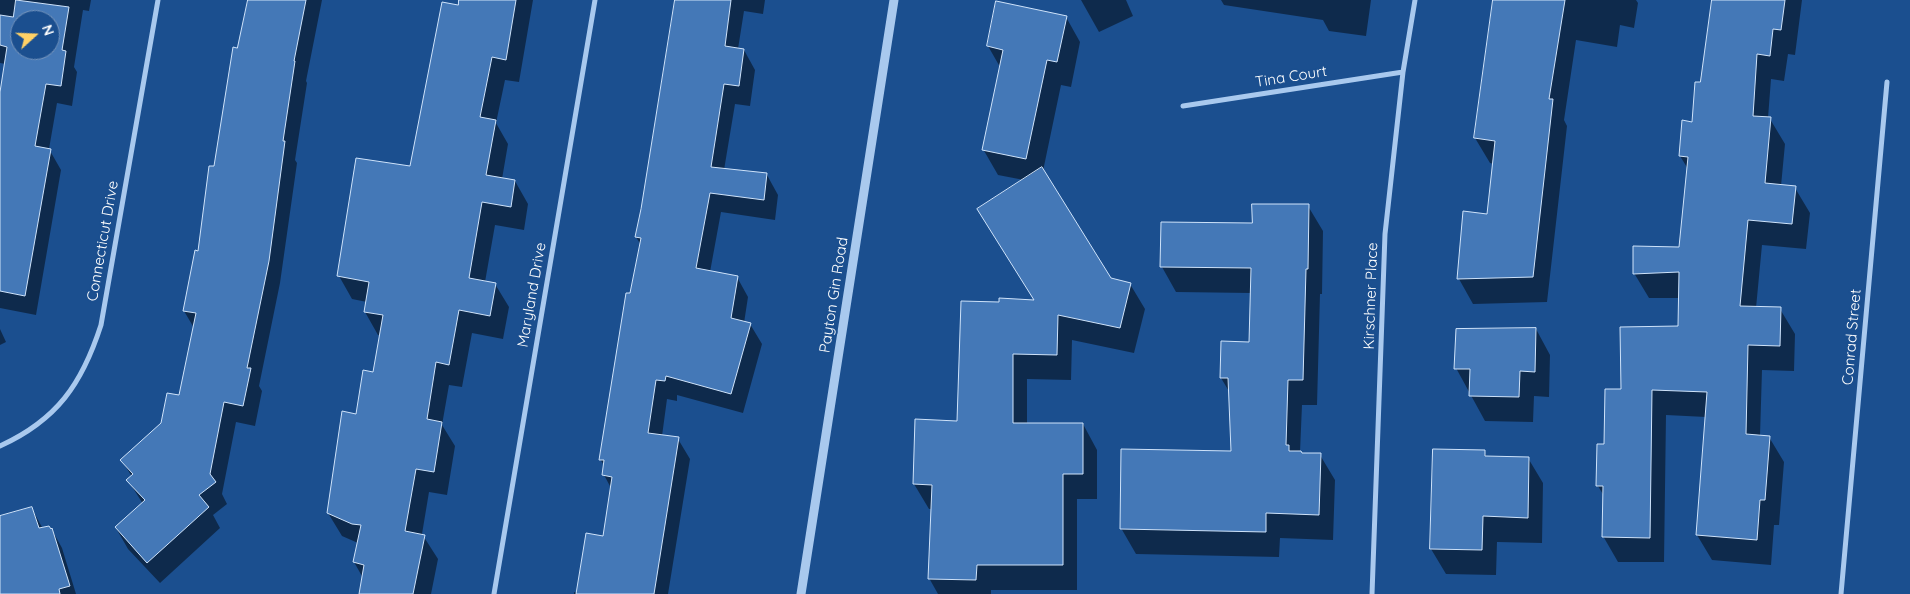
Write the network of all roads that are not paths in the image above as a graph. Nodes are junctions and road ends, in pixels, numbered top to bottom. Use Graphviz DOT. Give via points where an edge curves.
graph roads {
  1 [pos="158,0"];
  2 [pos="595,0"];
  3 [pos="894,0"];
  4 [pos="1415,0"];
  5 [pos="1403,72"];
  6 [pos="1887,82"];
  7 [pos="1183,106"];
  8 [pos="0,446"];
  9 [pos="494,594"];
  10 [pos="801,594"];
  11 [pos="1372,594"];
  12 [pos="1841,594"];
  1 -- 8 [label="street, Connecticut Drive" via="100,325 91,355 63,400 42,421"];
  2 -- 9 [label="street, Maryland Drive"];
  3 -- 10 [label="street, Payton Gin Road"];
  4 -- 5 [label="street, Kirschner Place"];
  5 -- 7 [label="street, Tina Court"];
  5 -- 11 [label="street, Kirschner Place" via="1386,234"];
  6 -- 12 [label="street, Conrad Street"];
}
